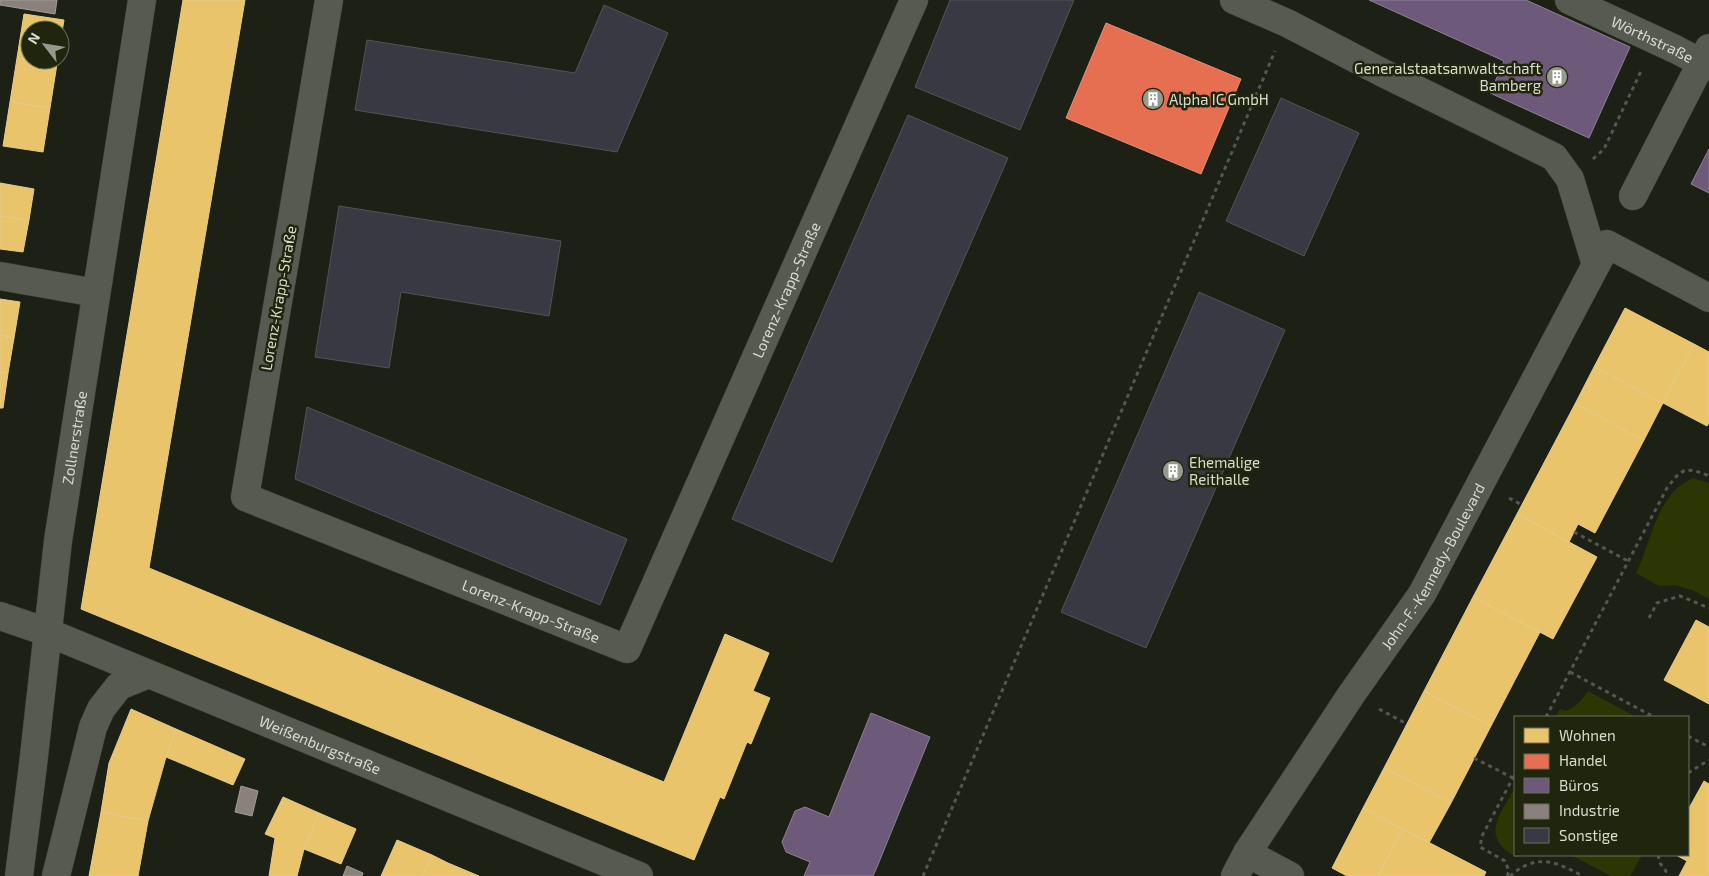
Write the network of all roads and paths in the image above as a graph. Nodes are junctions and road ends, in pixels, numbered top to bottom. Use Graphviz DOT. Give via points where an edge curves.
graph roads {
  1 [pos="142,0"];
  2 [pos="329,0"];
  3 [pos="914,0"];
  4 [pos="1234,0"];
  5 [pos="1569,0"];
  6 [pos="1286,23"];
  7 [pos="1665,44"];
  8 [pos="1707,59"];
  9 [pos="1570,179"];
  10 [pos="1633,196"];
  11 [pos="1601,255"];
  12 [pos="0,276"];
  13 [pos="96,293"];
  14 [pos="1709,298"];
  15 [pos="1709,476"];
  16 [pos="1574,532"];
  17 [pos="1628,561"];
  18 [pos="1709,608"];
  19 [pos="0,616"];
  20 [pos="1648,618"];
  21 [pos="47,632"];
  22 [pos="1570,672"];
  23 [pos="148,674"];
  24 [pos="1547,716"];
  25 [pos="1652,716"];
  26 [pos="1689,737"];
  27 [pos="1709,747"];
  28 [pos="1474,758"];
  29 [pos="1709,760"];
  30 [pos="1689,772"];
  31 [pos="1513,778"];
  32 [pos="1658,856"];
  33 [pos="1241,864"];
  34 [pos="19,876"];
  35 [pos="56,876"];
  36 [pos="639,876"];
  37 [pos="923,876"];
  38 [pos="1290,876"];
  39 [pos="1509,876"];
  40 [pos="1583,876"];
  41 [pos="1663,876"];
  1 -- 13 [label="street, Zollnerstraße"];
  2 -- 3 [label="street, Lorenz-Krapp-Straße" via="244,496 627,648"];
  4 -- 6 [label="street"];
  5 -- 7 [label="street, Wörthstraße"];
  6 -- 9 [label="street" via="1554,157"];
  6 -- 37 [label="path"];
  7 -- 8 [label="street, Wörthstraße"];
  7 -- 9 [label="path" via="1622,112 1604,149"];
  8 -- 10 [label="street"];
  9 -- 11 [label="street"];
  11 -- 14 [label="street"];
  11 -- 33 [label="street, John-F.-Kennedy-Boulevard" via="1422,594 1351,695"];
  12 -- 13 [label="street"];
  13 -- 21 [label="street, Zollnerstraße"];
  15 -- 17 [label="path" via="1692,469 1678,472"];
  16 -- 17 [label="path"];
  17 -- 22 [label="path"];
  18 -- 20 [label="path" via="1680,596 1657,602"];
  19 -- 21 [label="street, Weißenburgstraße"];
  21 -- 23 [label="street, Weißenburgstraße"];
  21 -- 34 [label="street, Zollnerstraße"];
  22 -- 24 [label="path"];
  22 -- 25 [label="path"];
  23 -- 35 [label="street" via="119,686 101,708 93,727"];
  23 -- 36 [label="street, Weißenburgstraße"];
  26 -- 27 [label="path"];
  28 -- 31 [label="path"];
  29 -- 30 [label="path"];
  31 -- 39 [label="path" via="1482,836 1480,847 1505,861"];
  32 -- 41 [label="path" via="1666,871"];
  33 -- 38 [label="street"];
  39 -- 40 [label="path" via="1526,865 1542,862 1557,862"];
}
